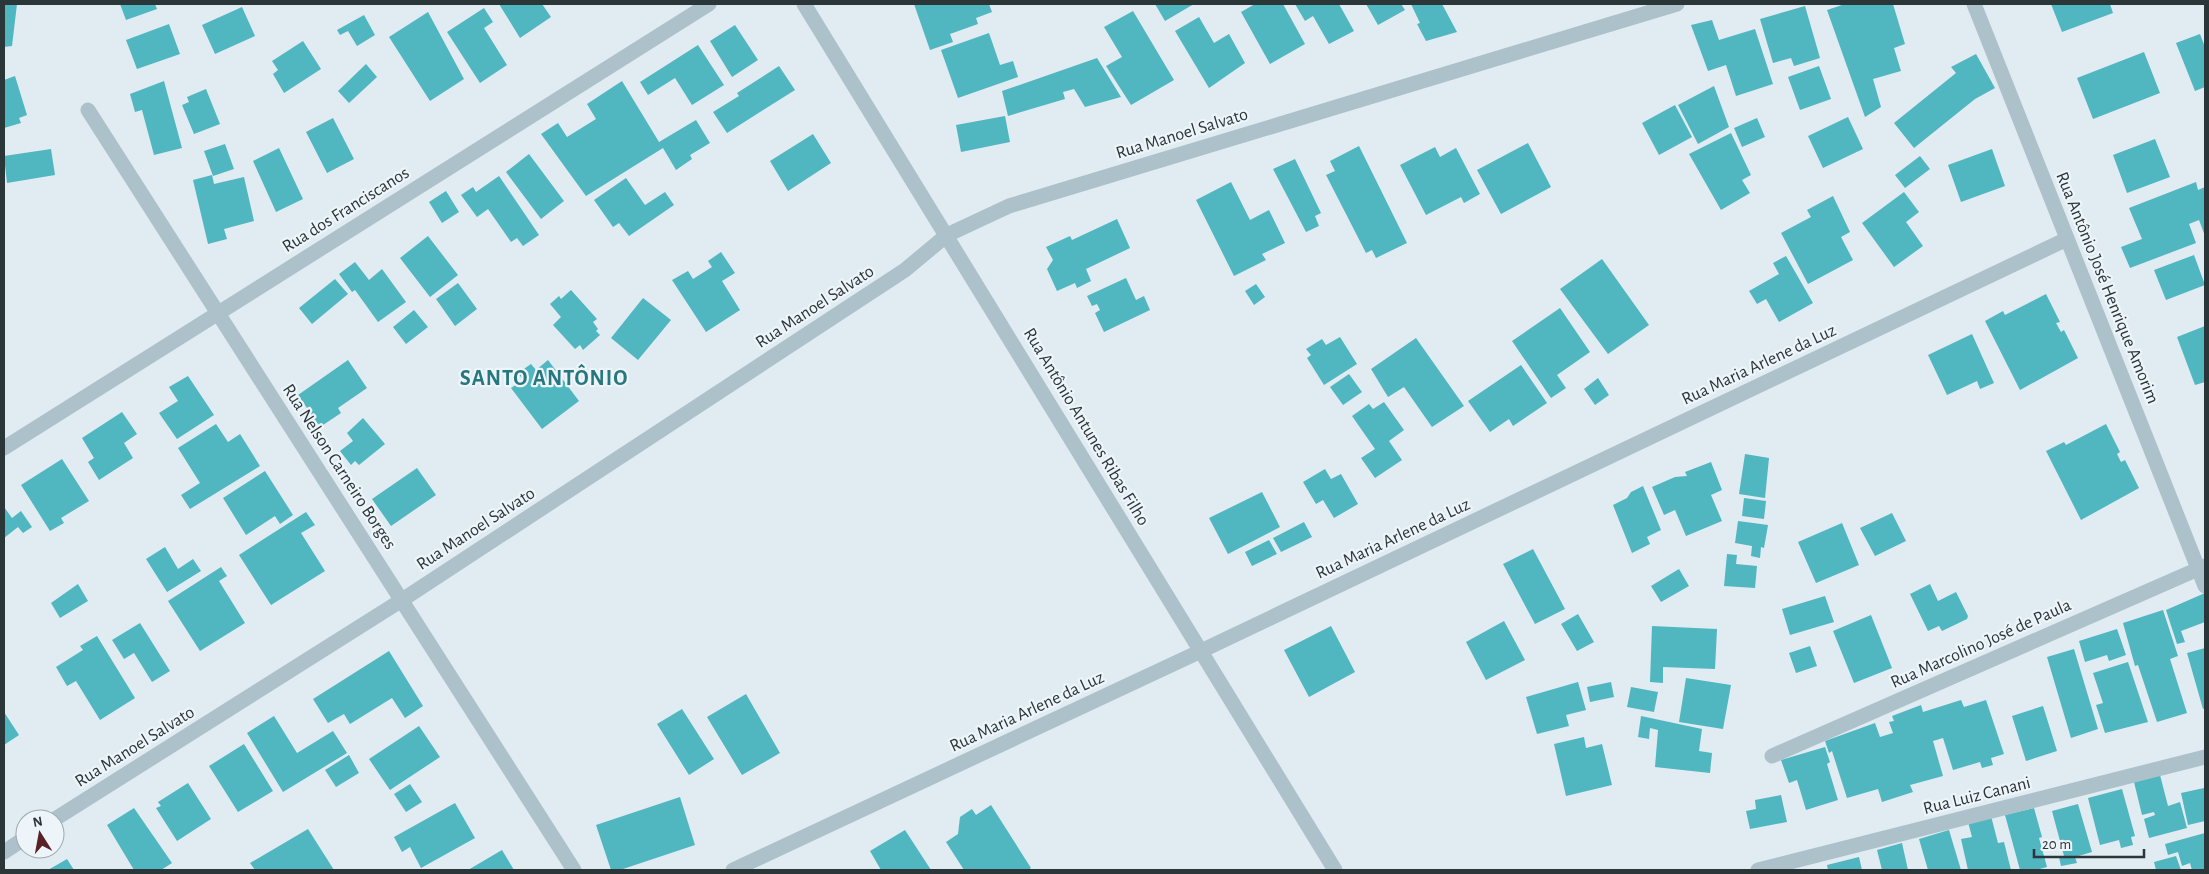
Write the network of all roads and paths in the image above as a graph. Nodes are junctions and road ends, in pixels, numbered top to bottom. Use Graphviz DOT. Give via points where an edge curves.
graph roads {
  1 [pos="709,4"];
  2 [pos="804,4"];
  3 [pos="1677,4"];
  4 [pos="1974,4"];
  5 [pos="88,110"];
  6 [pos="946,235"];
  7 [pos="2067,239"];
  8 [pos="218,313"];
  9 [pos="4,448"];
  10 [pos="2202,567"];
  11 [pos="2205,586"];
  12 [pos="402,600"];
  13 [pos="1201,651"];
  14 [pos="1772,756"];
  15 [pos="2205,757"];
  16 [pos="65,813"];
  17 [pos="15,845"];
  18 [pos="4,852"];
  19 [pos="574,870"];
  20 [pos="733,870"];
  21 [pos="1335,870"];
  22 [pos="1758,870"];
  1 -- 8 [label="street, Rua dos Franciscanos"];
  2 -- 6 [label="street, Rua Antônio Antunes Ribas Filho"];
  3 -- 6 [label="street, Rua Manoel Salvato" via="1009,206"];
  4 -- 7 [label="street, Rua Antônio José Henrique Amorim"];
  5 -- 8 [label="street, Rua Nelson Carneiro Borges"];
  6 -- 12 [label="street, Rua Manoel Salvato" via="906,270"];
  6 -- 13 [label="street, Rua Antônio Antunes Ribas Filho"];
  7 -- 10 [label="street, Rua Antônio José Henrique Amorim"];
  7 -- 13 [label="street, Rua Maria Arlene da Luz"];
  8 -- 9 [label="street, Rua dos Franciscanos"];
  8 -- 12 [label="street, Rua Nelson Carneiro Borges"];
  10 -- 11 [label="street, Rua Antônio José Henrique Amorim"];
  10 -- 14 [label="street, Rua Marcolino José de Paula"];
  12 -- 16 [label="street, Rua Manoel Salvato"];
  12 -- 19 [label="street, Rua Nelson Carneiro Borges"];
  13 -- 20 [label="street, Rua Maria Arlene da Luz"];
  13 -- 21 [label="street, Rua Antônio Antunes Ribas Filho"];
  15 -- 22 [label="street, Rua Luiz Canani"];
  17 -- 18 [label="street"];
}
